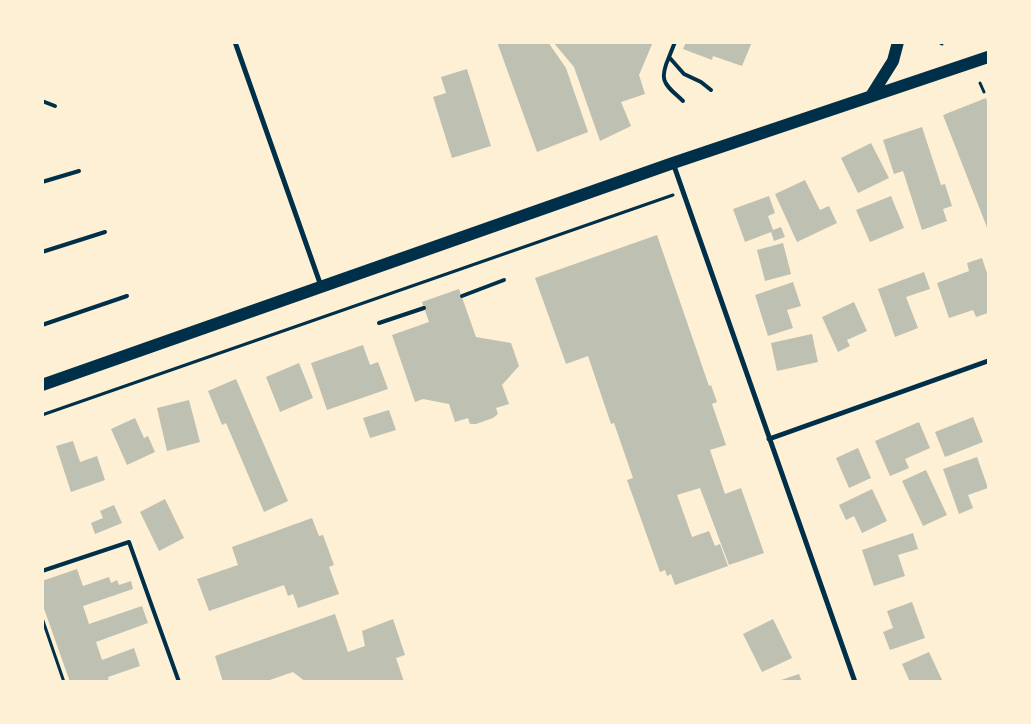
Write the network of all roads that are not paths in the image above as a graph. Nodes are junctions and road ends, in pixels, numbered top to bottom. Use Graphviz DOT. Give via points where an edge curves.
graph roads {
  1 [pos="235,42"];
  2 [pos="675,42"];
  3 [pos="898,42"];
  4 [pos="988,56"];
  5 [pos="669,57"];
  6 [pos="711,90"];
  7 [pos="871,96"];
  8 [pos="42,101"];
  9 [pos="683,101"];
  10 [pos="54,106"];
  11 [pos="673,163"];
  12 [pos="79,171"];
  13 [pos="42,182"];
  14 [pos="105,232"];
  15 [pos="42,252"];
  16 [pos="504,280"];
  17 [pos="321,287"];
  18 [pos="128,296"];
  19 [pos="462,296"];
  20 [pos="424,308"];
  21 [pos="379,323"];
  22 [pos="42,325"];
  23 [pos="988,362"];
  24 [pos="42,385"];
  25 [pos="769,439"];
  26 [pos="42,571"];
  27 [pos="179,682"];
  28 [pos="854,682"];
  1 -- 17 [label="street"];
  2 -- 5 [label="lane"];
  3 -- 7 [label="main road" via="893,61"];
  4 -- 7 [label="main road"];
  5 -- 6 [label="lane" via="684,74"];
  5 -- 9 [label="lane" via="662,72 664,80"];
  7 -- 11 [label="main road"];
  8 -- 10 [label="lane"];
  11 -- 17 [label="main road"];
  11 -- 25 [label="street"];
  12 -- 13 [label="lane"];
  14 -- 15 [label="lane"];
  16 -- 19 [label="lane"];
  17 -- 24 [label="main road"];
  18 -- 22 [label="lane"];
  20 -- 21 [label="lane"];
  23 -- 25 [label="street"];
  25 -- 28 [label="street"];
  26 -- 27 [label="lane" via="129,542"];
}
